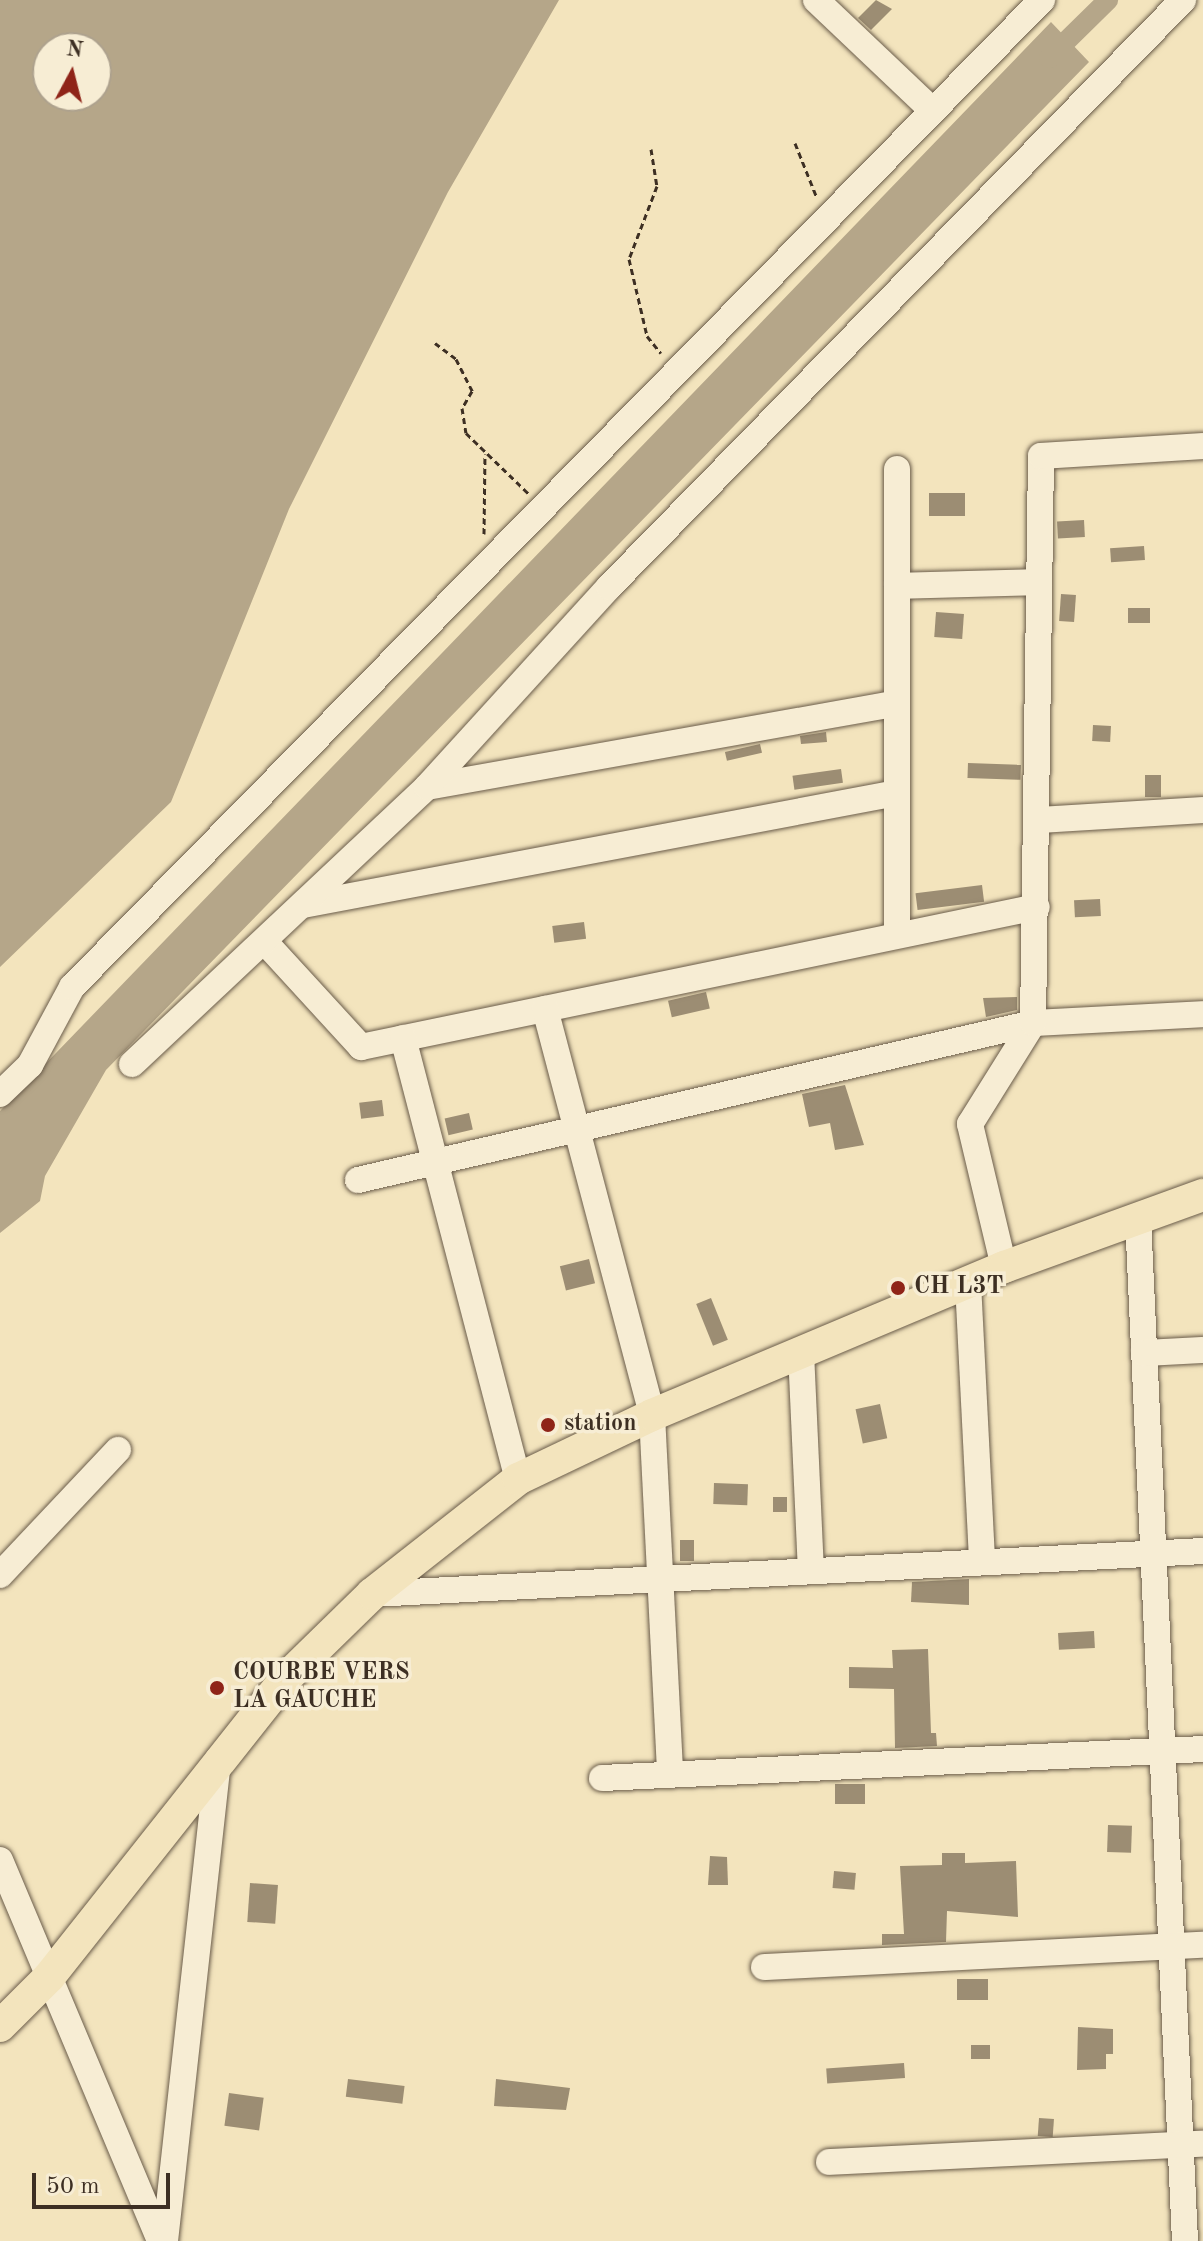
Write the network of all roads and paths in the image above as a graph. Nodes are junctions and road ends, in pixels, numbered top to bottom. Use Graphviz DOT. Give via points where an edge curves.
graph roads {
  1 [pos="816,0"];
  2 [pos="1042,0"];
  3 [pos="1183,0"];
  4 [pos="933,111"];
  5 [pos="795,143"];
  6 [pos="651,149"];
  7 [pos="826,220"];
  8 [pos="435,343"];
  9 [pos="677,372"];
  10 [pos="1203,446"];
  11 [pos="485,454"];
  12 [pos="897,469"];
  13 [pos="544,507"];
  14 [pos="488,563"];
  15 [pos="1039,582"];
  16 [pos="897,586"];
  17 [pos="897,703"];
  18 [pos="427,787"];
  19 [pos="897,793"];
  20 [pos="1203,810"];
  21 [pos="1040,820"];
  22 [pos="302,905"];
  23 [pos="1037,907"];
  24 [pos="897,935"];
  25 [pos="264,941"];
  26 [pos="545,1009"];
  27 [pos="1203,1014"];
  28 [pos="1033,1023"];
  29 [pos="403,1038"];
  30 [pos="132,1064"];
  31 [pos="0,1094"];
  32 [pos="577,1129"];
  33 [pos="434,1162"];
  34 [pos="358,1180"];
  35 [pos="1203,1195"];
  36 [pos="1138,1218"];
  37 [pos="1004,1267"];
  38 [pos="968,1283"];
  39 [pos="1203,1350"];
  40 [pos="801,1352"];
  41 [pos="1144,1353"];
  42 [pos="652,1415"];
  43 [pos="118,1450"];
  44 [pos="518,1479"];
  45 [pos="1203,1551"];
  46 [pos="1154,1554"];
  47 [pos="982,1562"];
  48 [pos="811,1571"];
  49 [pos="0,1575"];
  50 [pos="662,1579"];
  51 [pos="372,1594"];
  52 [pos="1203,1749"];
  53 [pos="1163,1751"];
  54 [pos="218,1757"];
  55 [pos="670,1774"];
  56 [pos="602,1778"];
  57 [pos="0,1860"];
  58 [pos="1203,1945"];
  59 [pos="1172,1947"];
  60 [pos="764,1967"];
  61 [pos="49,1977"];
  62 [pos="0,2026"];
  63 [pos="1192,2144"];
  64 [pos="829,2162"];
  65 [pos="162,2241"];
  66 [pos="1185,2241"];
  1 -- 4 [label="street"];
  2 -- 4 [label="street"];
  3 -- 18 [label="street" via="609,587"];
  4 -- 7 [label="street"];
  5 -- 7 [label="path"];
  6 -- 9 [label="path" via="657,186 629,259 647,336"];
  7 -- 9 [label="street"];
  8 -- 11 [label="path" via="456,359 472,391 462,408 466,433"];
  9 -- 13 [label="street"];
  10 -- 15 [label="street" via="1041,456"];
  11 -- 13 [label="path"];
  11 -- 14 [label="path" via="481,514"];
  12 -- 16 [label="street"];
  13 -- 14 [label="street"];
  14 -- 31 [label="street" via="72,987 30,1065"];
  15 -- 16 [label="street"];
  15 -- 21 [label="street"];
  16 -- 17 [label="street"];
  17 -- 18 [label="street"];
  17 -- 19 [label="street"];
  18 -- 22 [label="street"];
  19 -- 22 [label="street"];
  19 -- 24 [label="street"];
  20 -- 21 [label="street"];
  21 -- 23 [label="street"];
  22 -- 25 [label="street"];
  23 -- 24 [label="street"];
  23 -- 28 [label="street"];
  24 -- 26 [label="street"];
  25 -- 29 [label="street" via="361,1047"];
  25 -- 30 [label="street"];
  26 -- 29 [label="street"];
  26 -- 32 [label="street"];
  27 -- 28 [label="street"];
  28 -- 32 [label="street"];
  28 -- 37 [label="street" via="970,1124"];
  29 -- 33 [label="street"];
  32 -- 33 [label="street"];
  32 -- 42 [label="street"];
  33 -- 34 [label="street"];
  33 -- 44 [label="street"];
  35 -- 36 [label="main road"];
  36 -- 37 [label="main road"];
  36 -- 41 [label="street"];
  37 -- 38 [label="main road"];
  38 -- 40 [label="main road"];
  38 -- 47 [label="street"];
  39 -- 41 [label="street"];
  40 -- 42 [label="main road"];
  40 -- 48 [label="street"];
  41 -- 46 [label="street"];
  42 -- 44 [label="main road"];
  42 -- 50 [label="street"];
  43 -- 49 [label="street"];
  44 -- 51 [label="main road"];
  45 -- 46 [label="street"];
  46 -- 47 [label="street"];
  46 -- 53 [label="street"];
  47 -- 48 [label="street"];
  48 -- 50 [label="street"];
  50 -- 51 [label="street"];
  50 -- 55 [label="street"];
  51 -- 54 [label="main road" via="287,1677"];
  52 -- 53 [label="street"];
  53 -- 55 [label="street"];
  53 -- 59 [label="street"];
  54 -- 61 [label="main road"];
  54 -- 65 [label="street"];
  55 -- 56 [label="street"];
  57 -- 61 [label="street"];
  58 -- 59 [label="street"];
  59 -- 60 [label="street"];
  59 -- 63 [label="street"];
  61 -- 62 [label="main road"];
  61 -- 65 [label="street"];
  63 -- 64 [label="street"];
  63 -- 66 [label="street"];
}
